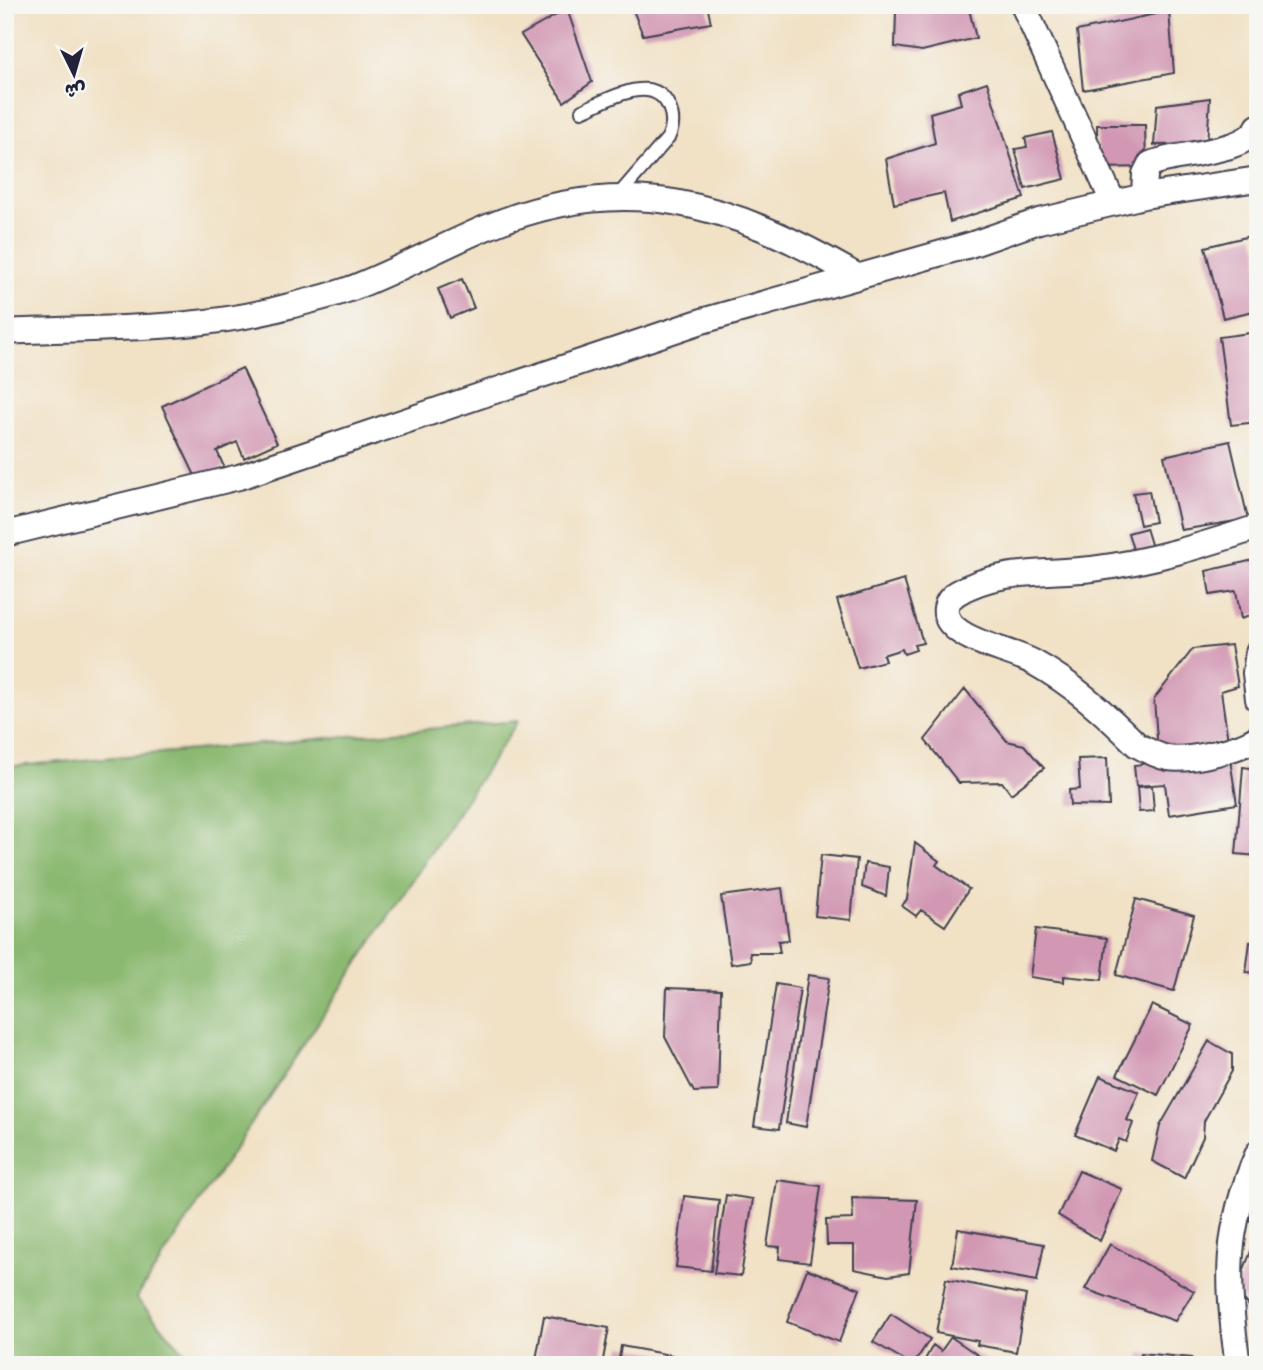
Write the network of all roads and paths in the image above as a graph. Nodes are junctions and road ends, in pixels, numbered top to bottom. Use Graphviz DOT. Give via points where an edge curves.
graph roads {
  1 [pos="1023,5"];
  2 [pos="582,111"];
  3 [pos="1258,127"];
  4 [pos="1258,178"];
  5 [pos="1144,196"];
  6 [pos="617,197"];
  7 [pos="1113,202"];
  8 [pos="855,275"];
  9 [pos="5,332"];
  10 [pos="1258,527"];
  11 [pos="5,534"];
  12 [pos="1258,652"];
  13 [pos="1258,699"];
  14 [pos="1258,737"];
  15 [pos="1258,1153"];
  16 [pos="1238,1365"];
  1 -- 7 [label="street"];
  2 -- 6 [label="lane" via="642,90 664,98 669,107 673,128 668,138"];
  3 -- 5 [label="street" via="1238,144 1178,154 1150,164"];
  4 -- 5 [label="street"];
  5 -- 7 [label="street"];
  6 -- 8 [label="street" via="706,207 770,228"];
  6 -- 9 [label="street" via="536,210 357,286 285,307 155,327"];
  7 -- 8 [label="street"];
  8 -- 11 [label="street" via="702,321 239,477"];
  10 -- 14 [label="street" via="1163,556 983,582 954,595 945,610 962,634 1014,653 1077,688 1148,751 1170,759 1236,750"];
  12 -- 13 [label="street"];
  15 -- 16 [label="street" via="1234,1219 1228,1296"];
}
